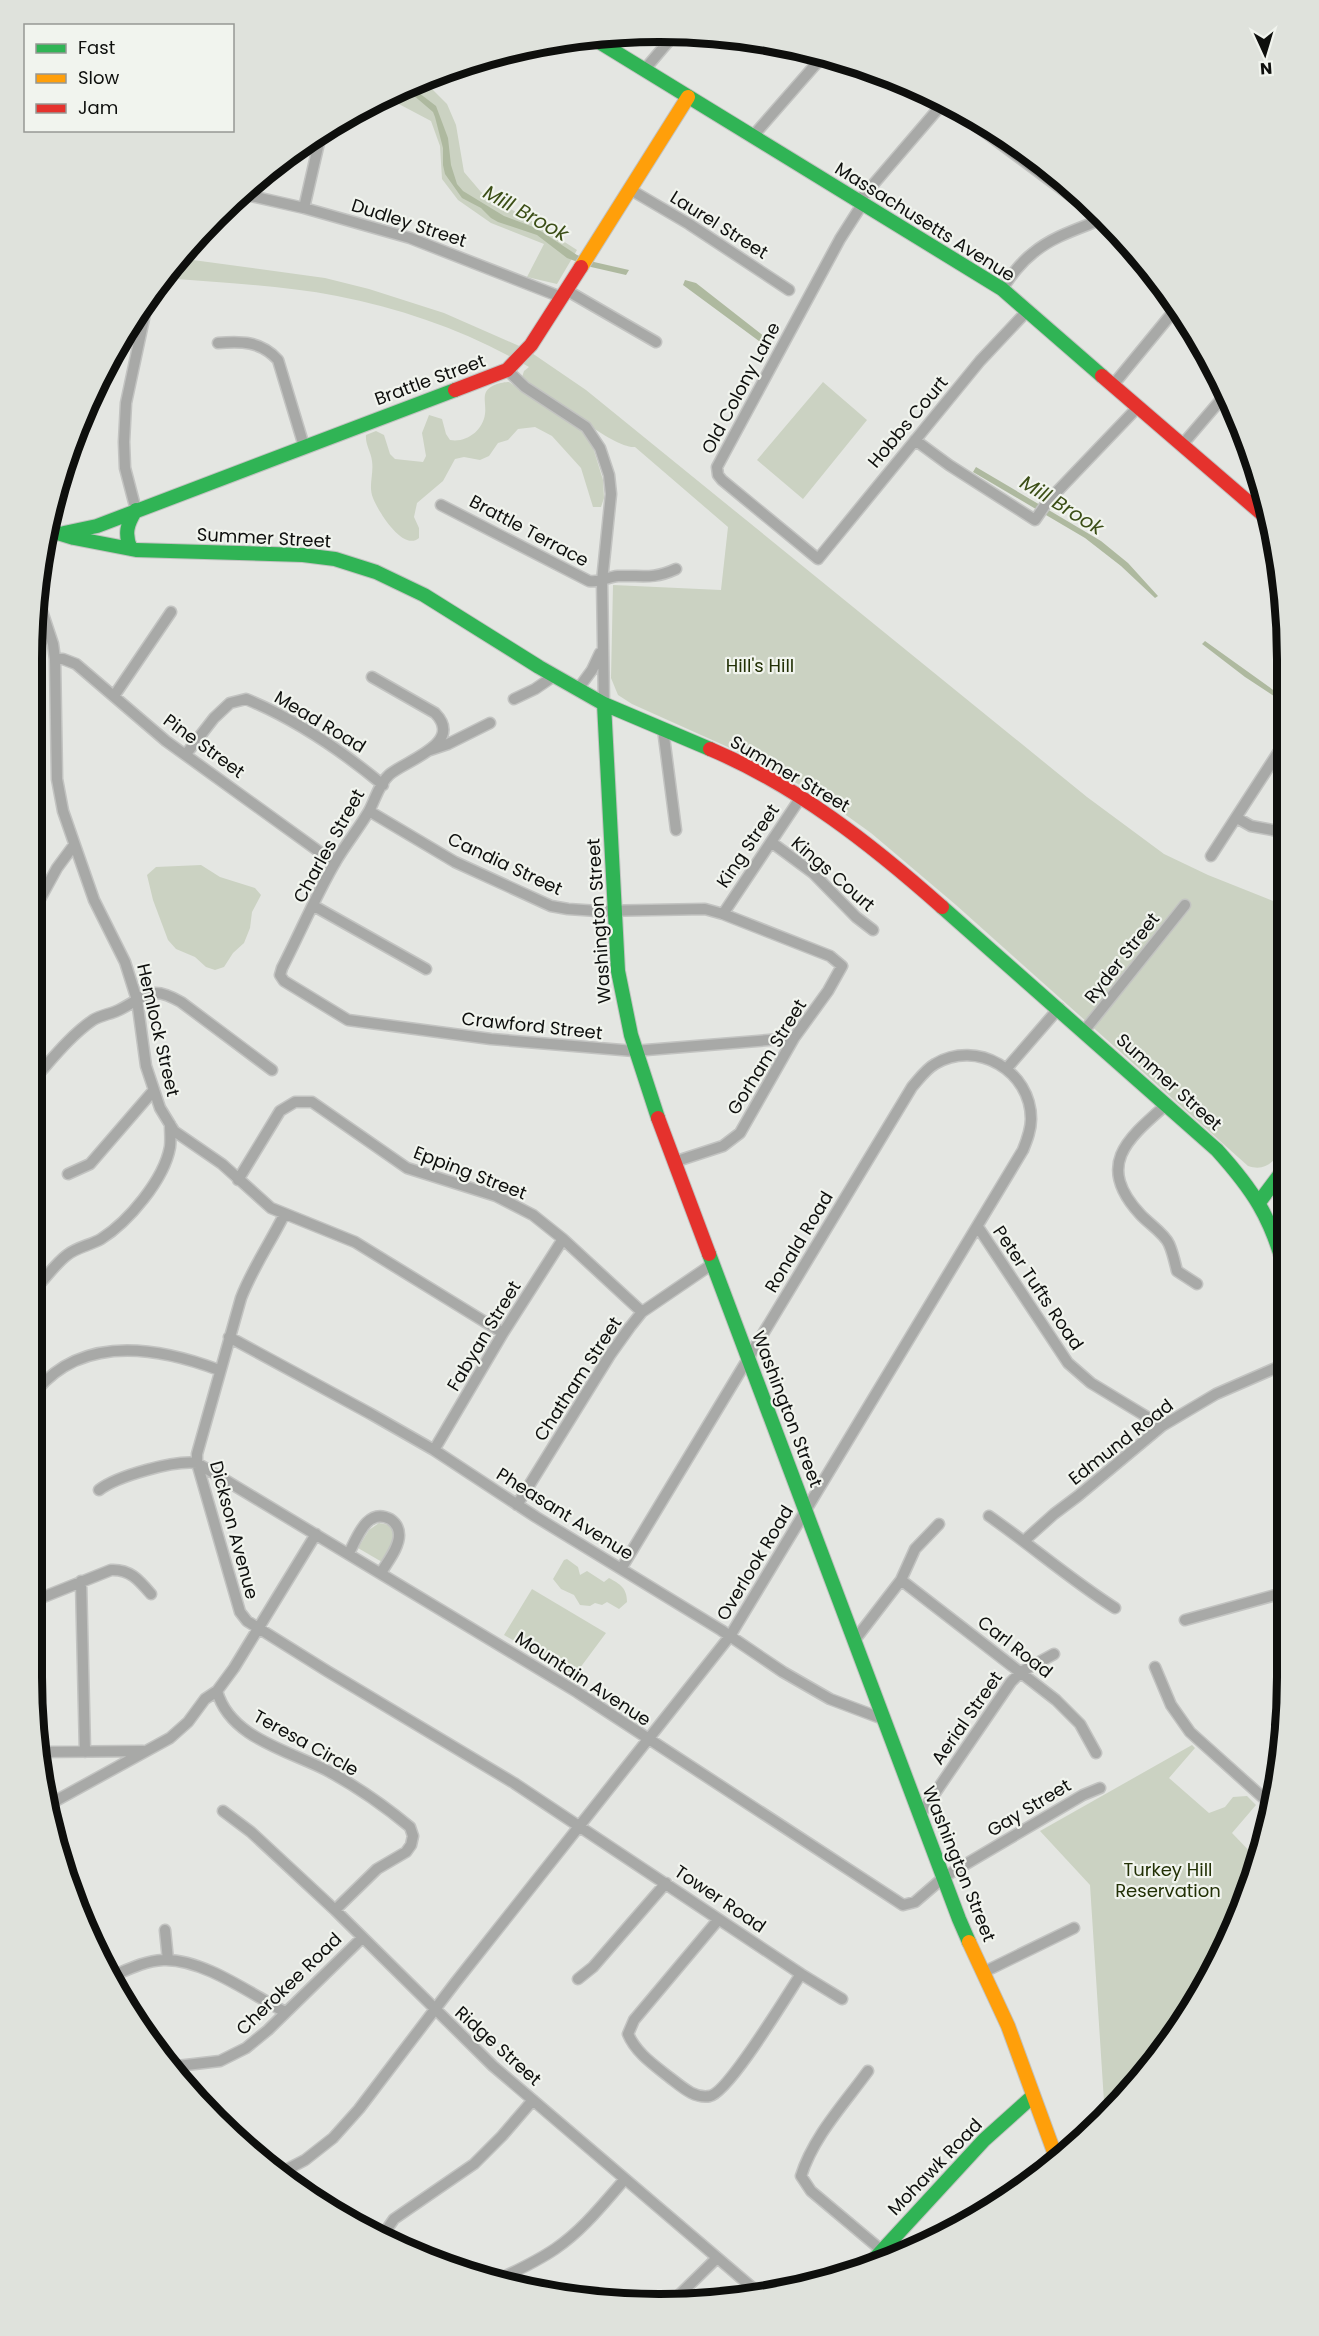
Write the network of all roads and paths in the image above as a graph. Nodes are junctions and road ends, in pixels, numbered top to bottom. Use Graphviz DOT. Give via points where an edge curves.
graph roads {
  1 [pos="668,42"];
  2 [pos="604,45"];
  3 [pos="817,63"];
  4 [pos="645,69"];
  5 [pos="688,97"];
  6 [pos="939,110"];
  7 [pos="753,136"];
  8 [pos="319,144"];
  9 [pos="631,190"];
  10 [pos="251,196"];
  11 [pos="861,202"];
  12 [pos="304,208"];
  13 [pos="1095,222"];
  14 [pos="1002,289"];
  15 [pos="789,290"];
  16 [pos="563,293"];
  17 [pos="1028,310"];
  18 [pos="1171,314"];
  19 [pos="144,319"];
  20 [pos="656,342"];
  21 [pos="218,343"];
  22 [pos="507,370"];
  23 [pos="1113,385"];
  24 [pos="1220,401"];
  25 [pos="1138,407"];
  26 [pos="915,440"];
  27 [pos="1182,445"];
  28 [pos="304,446"];
  29 [pos="441,504"];
  30 [pos="136,510"];
  31 [pos="1258,511"];
  32 [pos="55,534"];
  33 [pos="55,536"];
  34 [pos="131,549"];
  35 [pos="818,559"];
  36 [pos="676,569"];
  37 [pos="602,581"];
  38 [pos="171,612"];
  39 [pos="43,615"];
  40 [pos="602,644"];
  41 [pos="55,659"];
  42 [pos="554,676"];
  43 [pos="372,677"];
  44 [pos="578,689"];
  45 [pos="114,696"];
  46 [pos="514,699"];
  47 [pos="604,704"];
  48 [pos="490,723"];
  49 [pos="663,729"];
  50 [pos="430,750"];
  51 [pos="1277,753"];
  52 [pos="186,754"];
  53 [pos="383,784"];
  54 [pos="801,796"];
  55 [pos="369,811"];
  56 [pos="1237,818"];
  57 [pos="676,830"];
  58 [pos="1277,831"];
  59 [pos="771,842"];
  60 [pos="74,845"];
  61 [pos="1211,856"];
  62 [pos="335,863"];
  63 [pos="42,895"];
  64 [pos="1185,905"];
  65 [pos="314,906"];
  66 [pos="614,911"];
  67 [pos="723,914"];
  68 [pos="873,930"];
  69 [pos="842,966"];
  70 [pos="426,969"];
  71 [pos="281,976"];
  72 [pos="137,1000"];
  73 [pos="1059,1008"];
  74 [pos="1084,1031"];
  75 [pos="794,1038"];
  76 [pos="634,1051"];
  77 [pos="1007,1068"];
  78 [pos="42,1070"];
  79 [pos="272,1070"];
  80 [pos="154,1090"];
  81 [pos="1167,1104"];
  82 [pos="170,1123"];
  83 [pos="674,1162"];
  84 [pos="68,1174"];
  85 [pos="1277,1178"];
  86 [pos="238,1180"];
  87 [pos="1260,1201"];
  88 [pos="284,1215"];
  89 [pos="978,1227"];
  90 [pos="1277,1237"];
  91 [pos="563,1239"];
  92 [pos="711,1265"];
  93 [pos="42,1281"];
  94 [pos="1197,1284"];
  95 [pos="642,1312"];
  96 [pos="503,1333"];
  97 [pos="229,1337"];
  98 [pos="749,1357"];
  99 [pos="1277,1367"];
  100 [pos="219,1370"];
  101 [pos="42,1386"];
  102 [pos="1162,1426"];
  103 [pos="434,1450"];
  104 [pos="197,1463"];
  105 [pos="99,1490"];
  106 [pos="518,1505"];
  107 [pos="806,1509"];
  108 [pos="989,1516"];
  109 [pos="939,1524"];
  110 [pos="316,1534"];
  111 [pos="1025,1540"];
  112 [pos="349,1553"];
  113 [pos="621,1569"];
  114 [pos="381,1573"];
  115 [pos="901,1580"];
  116 [pos="81,1581"];
  117 [pos="151,1594"];
  118 [pos="1277,1594"];
  119 [pos="42,1597"];
  120 [pos="1115,1608"];
  121 [pos="1185,1620"];
  122 [pos="258,1628"];
  123 [pos="730,1636"];
  124 [pos="854,1641"];
  125 [pos="1054,1654"];
  126 [pos="1155,1667"];
  127 [pos="1021,1672"];
  128 [pos="217,1691"];
  129 [pos="883,1719"];
  130 [pos="648,1740"];
  131 [pos="147,1751"];
  132 [pos="46,1752"];
  133 [pos="85,1752"];
  134 [pos="1096,1753"];
  135 [pos="1100,1788"];
  136 [pos="1265,1799"];
  137 [pos="55,1801"];
  138 [pos="223,1811"];
  139 [pos="920,1815"];
  140 [pos="580,1826"];
  141 [pos="944,1877"];
  142 [pos="666,1883"];
  143 [pos="335,1910"];
  144 [pos="718,1920"];
  145 [pos="1074,1928"];
  146 [pos="165,1930"];
  147 [pos="362,1938"];
  148 [pos="168,1960"];
  149 [pos="984,1972"];
  150 [pos="119,1974"];
  151 [pos="801,1974"];
  152 [pos="578,1979"];
  153 [pos="842,1999"];
  154 [pos="434,2010"];
  155 [pos="285,2012"];
  156 [pos="181,2066"];
  157 [pos="868,2071"];
  158 [pos="1033,2096"];
  159 [pos="532,2100"];
  160 [pos="1054,2151"];
  161 [pos="288,2169"];
  162 [pos="625,2179"];
  163 [pos="387,2230"];
  164 [pos="892,2249"];
  165 [pos="884,2251"];
  166 [pos="717,2258"];
  167 [pos="508,2275"];
  168 [pos="751,2287"];
  169 [pos="681,2293"];
  1 -- 4 [label="street"];
  2 -- 4 [label="main road, Massachusetts Avenue"];
  3 -- 7 [label="street"];
  4 -- 5 [label="main road, Massachusetts Avenue"];
  5 -- 7 [label="main road, Massachusetts Avenue"];
  5 -- 9 [label="main road, Brattle Street"];
  6 -- 11 [label="street, Old Colony Lane"];
  7 -- 11 [label="main road, Massachusetts Avenue"];
  8 -- 12 [label="street"];
  9 -- 15 [label="street, Laurel Street"];
  9 -- 16 [label="main road, Brattle Street"];
  10 -- 12 [label="street, Dudley Street"];
  11 -- 14 [label="main road, Massachusetts Avenue"];
  11 -- 35 [label="street, Old Colony Lane" via="717,467 722,480"];
  12 -- 16 [label="street, Dudley Street" via="428,244"];
  13 -- 14 [label="street" via="1033,252"];
  14 -- 17 [label="main road, Massachusetts Avenue"];
  16 -- 20 [label="street, Dudley Street"];
  16 -- 22 [label="main road, Brattle Street" via="531,345"];
  17 -- 23 [label="main road, Massachusetts Avenue"];
  17 -- 26 [label="street, Hobbs Court"];
  18 -- 23 [label="street"];
  19 -- 30 [label="street" via="126,412 125,468"];
  21 -- 28 [label="street" via="241,341 256,345 278,360"];
  22 -- 28 [label="main road, Brattle Street"];
  22 -- 37 [label="street, Washington Street" via="525,387 582,424 600,448 611,494"];
  23 -- 25 [label="main road, Massachusetts Avenue"];
  24 -- 27 [label="street"];
  25 -- 26 [label="street" via="1045,504 1035,520"];
  25 -- 27 [label="main road, Massachusetts Avenue"];
  26 -- 35 [label="street, Hobbs Court"];
  27 -- 31 [label="main road, Massachusetts Avenue"];
  28 -- 30 [label="main road, Brattle Street"];
  29 -- 37 [label="street, Brattle Terrace" via="585,580"];
  30 -- 32 [label="main road, Brattle Street" via="97,526"];
  30 -- 34 [label="main road" via="126,527"];
  33 -- 34 [label="main road, Summer Street"];
  34 -- 42 [label="main road, Summer Street" via="303,555 360,566 409,587"];
  36 -- 37 [label="street" via="657,577 617,576"];
  37 -- 40 [label="street, Washington Street"];
  38 -- 45 [label="street"];
  39 -- 41 [label="street, Hemlock Street"];
  40 -- 44 [label="street, Washington Street" via="596,664"];
  40 -- 47 [label="street, Washington Street"];
  41 -- 45 [label="street, Pine Street" via="76,664"];
  41 -- 60 [label="street, Hemlock Street" via="57,779"];
  42 -- 44 [label="main road, Summer Street"];
  42 -- 46 [label="street" via="536,690"];
  43 -- 50 [label="street" via="439,718 441,734"];
  44 -- 47 [label="main road, Summer Street"];
  45 -- 52 [label="street, Pine Street"];
  47 -- 49 [label="main road, Summer Street"];
  47 -- 66 [label="main road, Washington Street"];
  48 -- 50 [label="street, Charles Street"];
  49 -- 54 [label="main road, Summer Street" via="753,769"];
  49 -- 57 [label="street"];
  50 -- 53 [label="street, Charles Street" via="388,776"];
  51 -- 56 [label="street"];
  52 -- 53 [label="street, Mead Road" via="230,703 246,699 353,760"];
  52 -- 62 [label="street, Pine Street"];
  53 -- 55 [label="street, Charles Street"];
  54 -- 59 [label="street, King Street"];
  54 -- 73 [label="main road, Summer Street" via="875,850"];
  55 -- 62 [label="street, Charles Street"];
  55 -- 66 [label="street, Candia Street" via="455,862 539,901 568,909"];
  56 -- 58 [label="street" via="1251,826"];
  56 -- 61 [label="street"];
  59 -- 67 [label="street, King Street"];
  59 -- 68 [label="street, Kings Court" via="813,873"];
  60 -- 63 [label="street"];
  60 -- 72 [label="street, Hemlock Street" via="94,900 125,962"];
  62 -- 65 [label="street, Charles Street"];
  64 -- 74 [label="street, Ryder Street"];
  65 -- 70 [label="street"];
  65 -- 71 [label="street, Charles Street"];
  66 -- 67 [label="street, Candia Street" via="696,908"];
  66 -- 76 [label="main road, Washington Street" via="621,992"];
  67 -- 69 [label="street, Candia Street" via="830,956"];
  69 -- 75 [label="street, Gorham Street"];
  71 -- 76 [label="street, Crawford Street" via="338,1015 354,1021 491,1040"];
  72 -- 78 [label="street" via="95,1018"];
  72 -- 79 [label="street" via="151,992 166,994"];
  72 -- 80 [label="street, Hemlock Street" via="146,1066"];
  73 -- 74 [label="main road, Summer Street"];
  73 -- 77 [label="street"];
  74 -- 81 [label="main road, Summer Street"];
  75 -- 76 [label="street, Crawford Street"];
  75 -- 83 [label="street, Gorham Street" via="740,1133 723,1146"];
  76 -- 83 [label="main road, Washington Street"];
  77 -- 89 [label="street, Overlook Road" via="1029,1105 1029,1134"];
  77 -- 98 [label="street, Ronald Road" via="969,1056 950,1058 923,1074"];
  80 -- 82 [label="street, Hemlock Street"];
  80 -- 84 [label="street" via="90,1164"];
  81 -- 87 [label="main road, Summer Street" via="1217,1150"];
  81 -- 94 [label="street" via="1124,1149 1118,1161 1119,1179 1125,1197 1169,1243 1177,1271"];
  82 -- 86 [label="street, Hemlock Street" via="174,1131"];
  82 -- 93 [label="street" via="170,1147 165,1162 135,1208 108,1234 69,1253"];
  83 -- 92 [label="main road, Washington Street"];
  85 -- 87 [label="main road"];
  86 -- 88 [label="street, Hemlock Street"];
  86 -- 91 [label="street, Epping Street" via="280,1111 295,1102 308,1101 400,1164 507,1200"];
  87 -- 90 [label="main road, Summer Street"];
  88 -- 96 [label="street, Hemlock Street" via="355,1242"];
  88 -- 97 [label="street, Dickson Avenue" via="247,1283"];
  89 -- 102 [label="street, Peter Tufts Road" via="1068,1363 1091,1383"];
  89 -- 107 [label="street, Overlook Road"];
  91 -- 95 [label="street, Epping Street"];
  91 -- 96 [label="street, Fabyan Street"];
  92 -- 95 [label="street, Chatham Street"];
  92 -- 98 [label="main road, Washington Street"];
  95 -- 106 [label="street, Chatham Street" via="615,1348"];
  96 -- 103 [label="street, Fabyan Street"];
  97 -- 100 [label="street, Dickson Avenue"];
  97 -- 103 [label="street, Pheasant Avenue"];
  98 -- 107 [label="main road, Washington Street"];
  98 -- 113 [label="street, Ronald Road"];
  99 -- 102 [label="street, Edmund Road" via="1216,1394"];
  100 -- 101 [label="street" via="167,1354 120,1350 69,1363"];
  100 -- 104 [label="street, Dickson Avenue"];
  102 -- 111 [label="street, Edmund Road"];
  103 -- 106 [label="street, Pheasant Avenue"];
  104 -- 105 [label="street" via="176,1463 118,1478"];
  104 -- 110 [label="street, Mountain Avenue"];
  104 -- 122 [label="street, Dickson Avenue" via="235,1601 247,1621"];
  106 -- 113 [label="street, Pheasant Avenue"];
  107 -- 123 [label="street, Overlook Road"];
  107 -- 124 [label="main road, Washington Street"];
  108 -- 111 [label="street"];
  109 -- 115 [label="street" via="915,1548"];
  110 -- 112 [label="street, Mountain Avenue"];
  110 -- 122 [label="street"];
  111 -- 120 [label="street"];
  112 -- 114 [label="street, Mountain Avenue"];
  112 -- 114 [label="street" via="367,1521 376,1517 389,1519 396,1524 398,1543"];
  113 -- 123 [label="street, Pheasant Avenue"];
  114 -- 130 [label="street, Mountain Avenue" via="577,1692"];
  115 -- 124 [label="street"];
  115 -- 127 [label="street, Carl Road"];
  116 -- 117 [label="street" via="111,1569 124,1569"];
  116 -- 119 [label="street"];
  116 -- 133 [label="street"];
  118 -- 121 [label="street"];
  122 -- 128 [label="street"];
  122 -- 140 [label="street, Dickson Avenue"];
  123 -- 129 [label="street, Pheasant Avenue" via="830,1699"];
  123 -- 130 [label="street, Overlook Road"];
  124 -- 129 [label="main road, Washington Street"];
  125 -- 127 [label="street, Aerial Street"];
  126 -- 136 [label="street" via="1171,1705 1190,1732"];
  127 -- 134 [label="street, Carl Road" via="1075,1718"];
  127 -- 139 [label="street, Aerial Street" via="1000,1696"];
  128 -- 131 [label="street" via="205,1699 179,1731"];
  128 -- 143 [label="street, Teresa Circle" via="224,1709 242,1727 342,1779 410,1827 413,1836 406,1852 378,1869"];
  129 -- 139 [label="main road, Washington Street"];
  130 -- 140 [label="street, Overlook Road"];
  130 -- 141 [label="street, Mountain Avenue" via="903,1905 915,1902"];
  131 -- 133 [label="street"];
  131 -- 137 [label="street"];
  132 -- 133 [label="street"];
  135 -- 141 [label="street, Gay Street"];
  138 -- 143 [label="street, Ridge Street"];
  139 -- 141 [label="main road, Washington Street"];
  140 -- 142 [label="street, Tower Road"];
  140 -- 154 [label="street, Overlook Road"];
  141 -- 149 [label="main road, Washington Street"];
  142 -- 144 [label="street, Tower Road"];
  142 -- 152 [label="street"];
  143 -- 147 [label="street, Ridge Street"];
  144 -- 151 [label="street, Tower Road"];
  144 -- 151 [label="street" via="634,2020 628,2034 633,2046 695,2096 710,2096 720,2090"];
  145 -- 149 [label="street"];
  146 -- 148 [label="street"];
  147 -- 154 [label="street, Ridge Street"];
  147 -- 155 [label="street, Cherokee Road"];
  148 -- 150 [label="street" via="148,1962"];
  148 -- 155 [label="street" via="196,1965"];
  149 -- 158 [label="main road, Washington Street"];
  151 -- 153 [label="street, Tower Road"];
  154 -- 159 [label="street, Ridge Street"];
  154 -- 161 [label="street, Overlook Road" via="333,2138"];
  155 -- 156 [label="street, Cherokee Road" via="258,2039 234,2055 203,2065"];
  157 -- 165 [label="street" via="818,2139 801,2176 811,2191"];
  158 -- 160 [label="main road, Washington Street"];
  158 -- 164 [label="main road, Mohawk Road" via="984,2140"];
  159 -- 162 [label="street, Ridge Street"];
  159 -- 163 [label="street" via="474,2164 394,2219"];
  162 -- 166 [label="street, Ridge Street"];
  162 -- 167 [label="street" via="572,2236"];
  166 -- 168 [label="street, Ridge Street"];
  166 -- 169 [label="street"];
}
